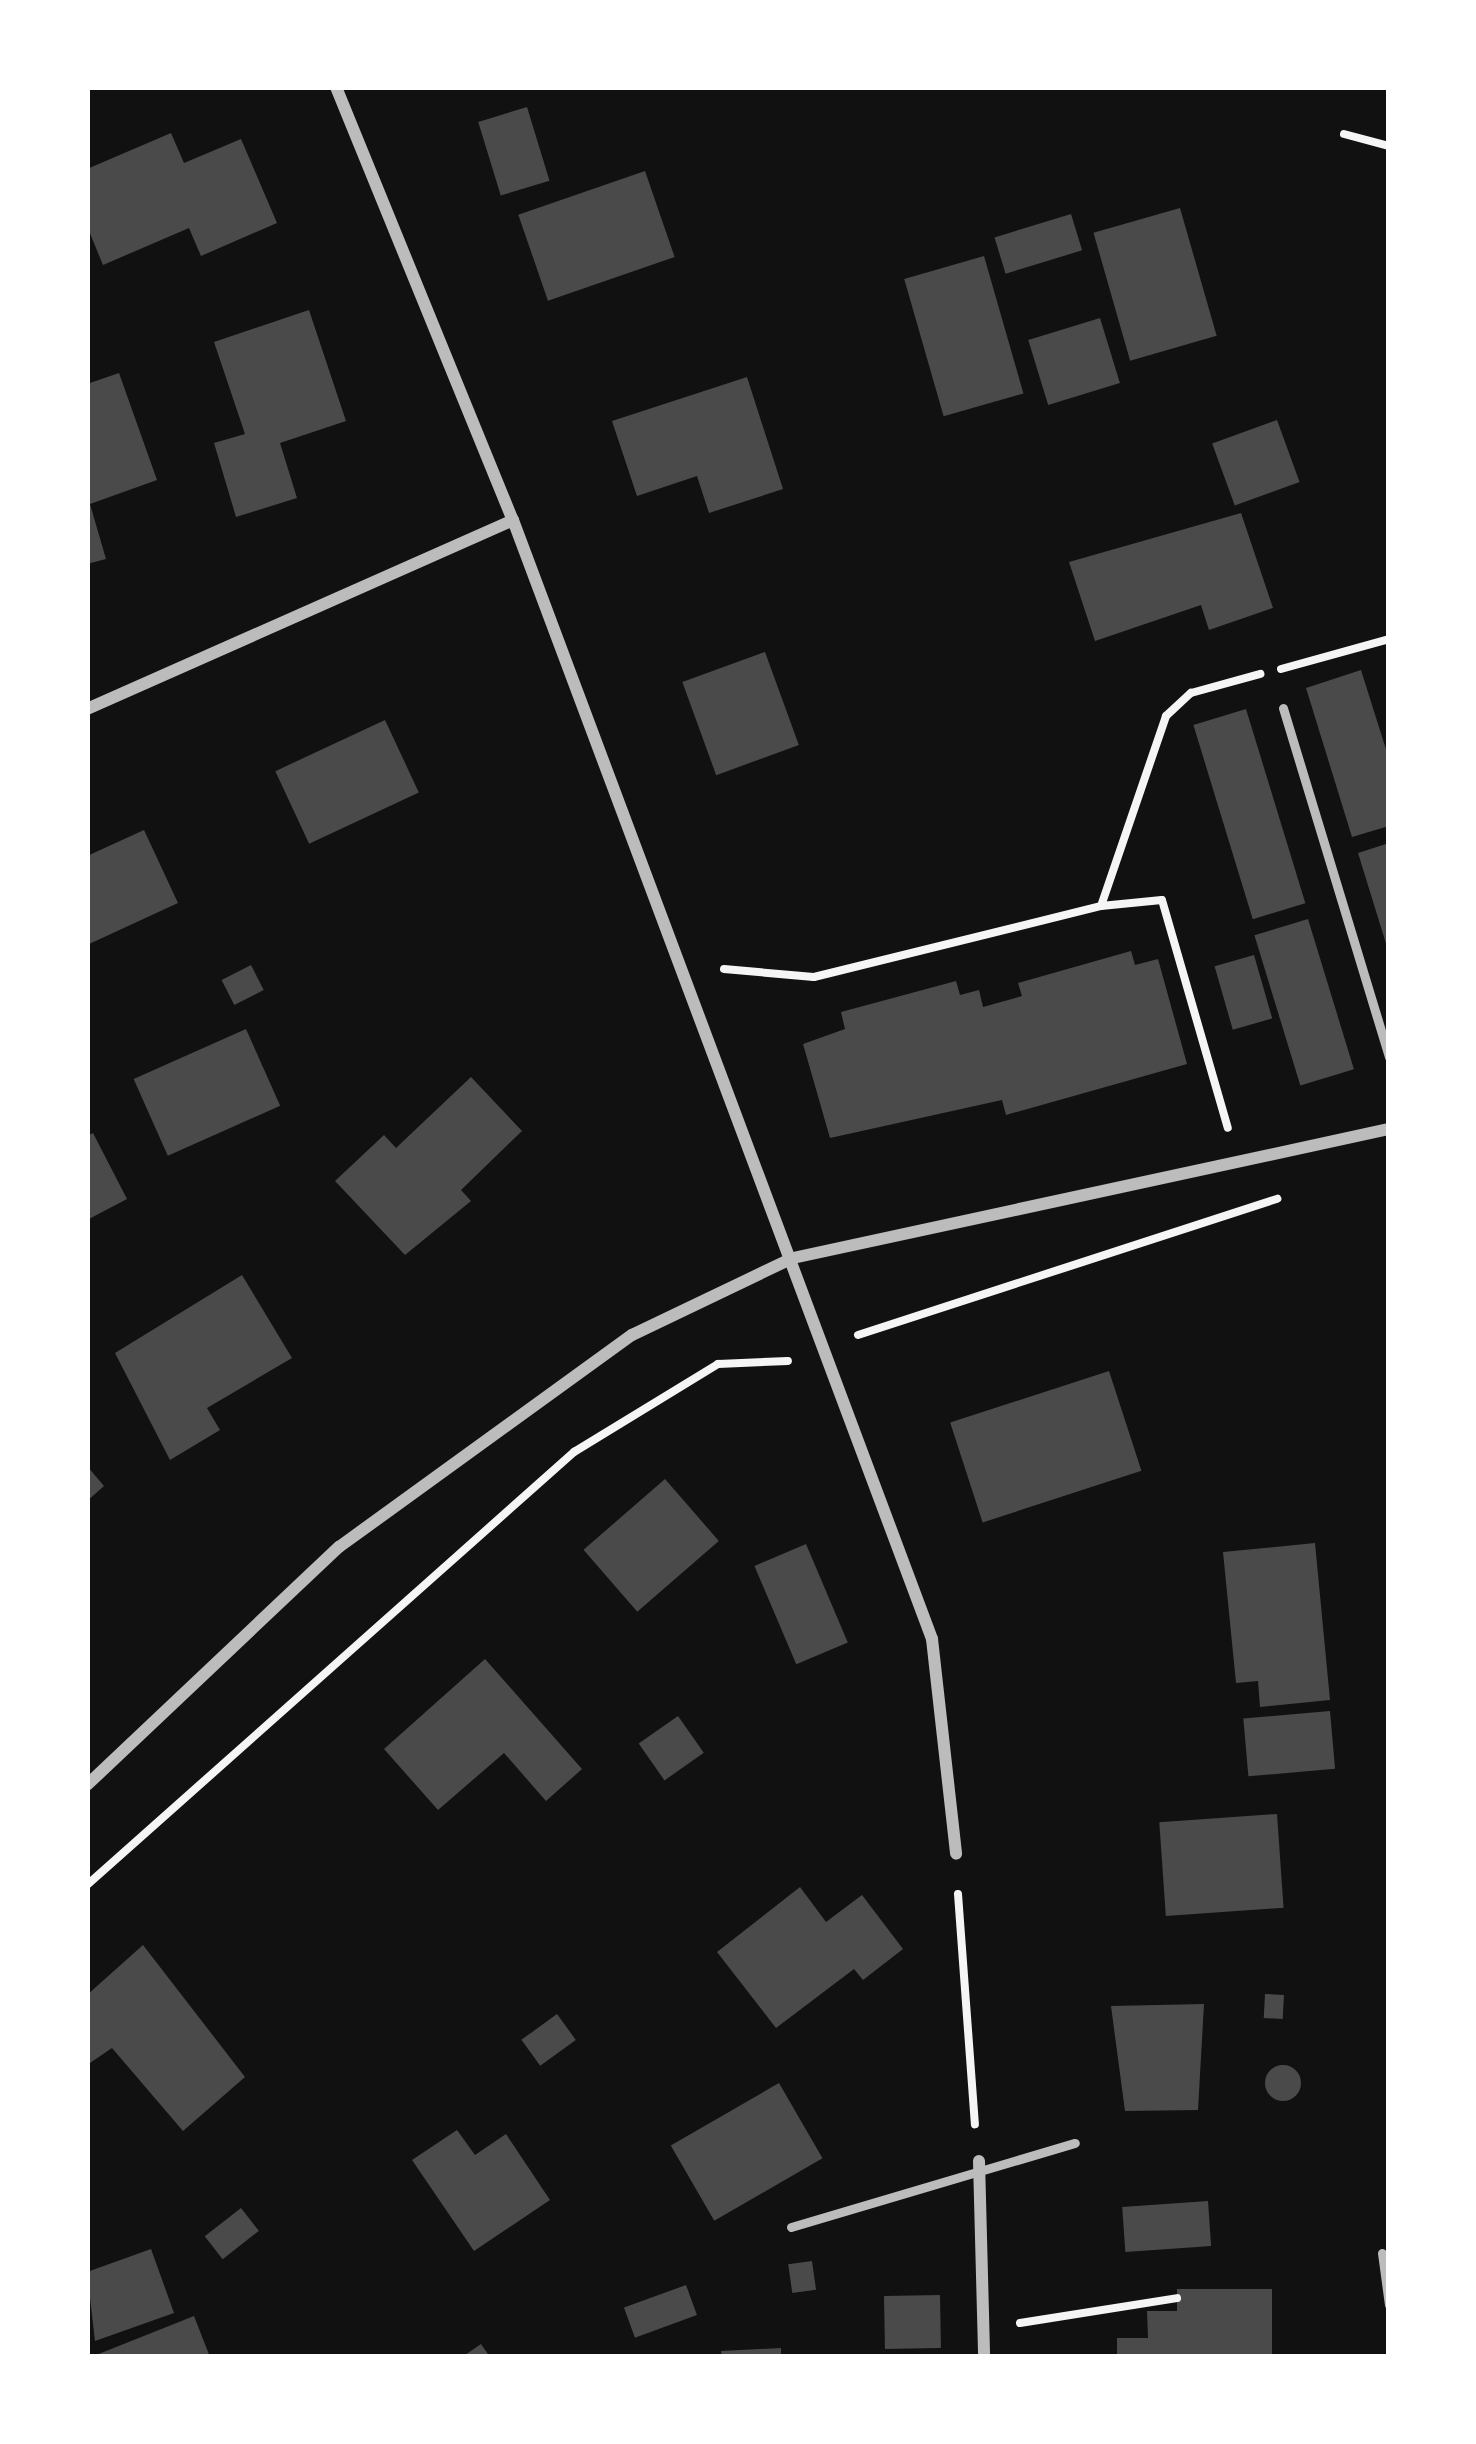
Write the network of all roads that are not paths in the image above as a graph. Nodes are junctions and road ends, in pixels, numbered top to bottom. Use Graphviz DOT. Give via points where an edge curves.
graph roads {
  1 [pos="336,87"];
  2 [pos="513,520"];
  3 [pos="87,709"];
  4 [pos="1283,709"];
  5 [pos="1389,1057"];
  6 [pos="1389,1130"];
  7 [pos="793,1258"];
  8 [pos="87,1785"];
  9 [pos="956,1854"];
  10 [pos="1075,2143"];
  11 [pos="979,2166"];
  12 [pos="791,2227"];
  13 [pos="1382,2253"];
  14 [pos="1389,2305"];
  15 [pos="984,2357"];
  1 -- 2 [label="street"];
  2 -- 3 [label="street"];
  2 -- 7 [label="street"];
  4 -- 5 [label="lane"];
  6 -- 7 [label="street"];
  7 -- 8 [label="street" via="632,1335 339,1547"];
  7 -- 9 [label="street" via="932,1639"];
  10 -- 11 [label="lane"];
  11 -- 12 [label="lane"];
  11 -- 15 [label="street"];
  13 -- 14 [label="lane"];
}
